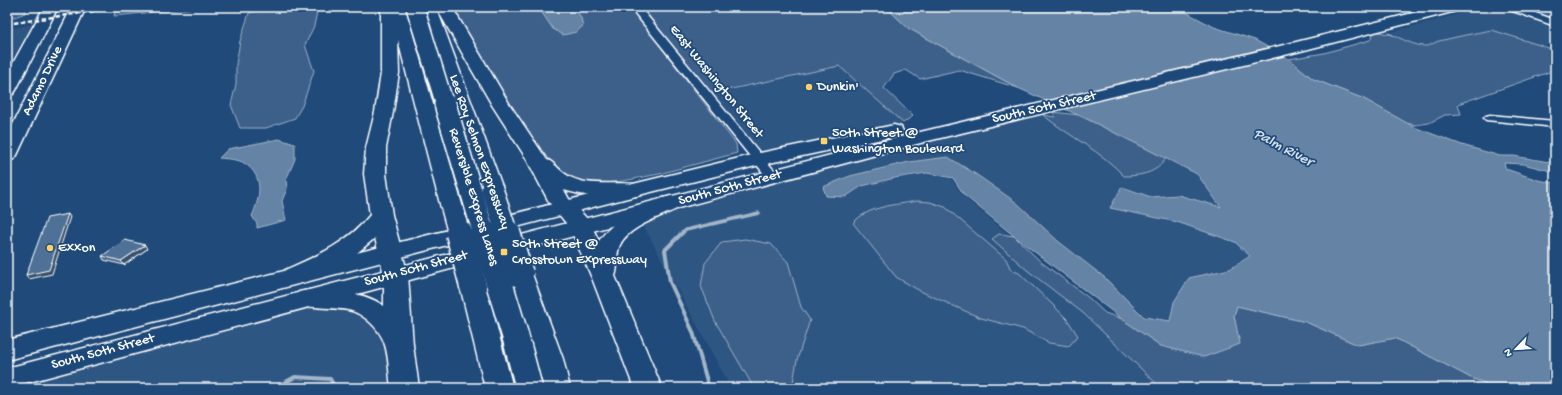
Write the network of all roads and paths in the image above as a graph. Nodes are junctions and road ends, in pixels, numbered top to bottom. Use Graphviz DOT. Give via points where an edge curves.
graph roads {
  1 [pos="50,7"];
  2 [pos="79,7"];
  3 [pos="388,7"];
  4 [pos="397,7"];
  5 [pos="415,7"];
  6 [pos="430,7"];
  7 [pos="444,7"];
  8 [pos="635,7"];
  9 [pos="1420,7"];
  10 [pos="1455,7"];
  11 [pos="1510,7"];
  12 [pos="1555,23"];
  13 [pos="1284,47"];
  14 [pos="7,90"];
  15 [pos="36,98"];
  16 [pos="7,103"];
  17 [pos="1015,111"];
  18 [pos="1490,118"];
  19 [pos="1553,121"];
  20 [pos="7,154"];
  21 [pos="536,158"];
  22 [pos="760,159"];
  23 [pos="773,177"];
  24 [pos="633,190"];
  25 [pos="671,203"];
  26 [pos="564,208"];
  27 [pos="381,215"];
  28 [pos="581,226"];
  29 [pos="393,263"];
  30 [pos="294,276"];
  31 [pos="604,278"];
  32 [pos="308,298"];
  33 [pos="399,346"];
  34 [pos="7,350"];
  35 [pos="7,378"];
  36 [pos="405,388"];
  37 [pos="499,388"];
  38 [pos="529,388"];
  39 [pos="556,388"];
  40 [pos="648,388"];
  1 -- 14 [label="main road, Adamo Drive"];
  2 -- 15 [label="main road, Adamo Drive"];
  3 -- 27 [label="highway" via="390,73 375,155"];
  4 -- 37 [label="highway, bridge"];
  5 -- 38 [label="highway, Reversible Express Lanes, bridge"];
  6 -- 39 [label="highway, Lee Roy Selmon Expressway, bridge" via="546,351"];
  7 -- 21 [label="highway"];
  8 -- 22 [label="street, East Washington Street"];
  9 -- 13 [label="main road, South 50th Street"];
  10 -- 13 [label="main road, South 50th Street"];
  11 -- 12 [label="street"];
  13 -- 17 [label="main road, South 50th Street"];
  15 -- 16 [label="main road"];
  15 -- 20 [label="main road, Adamo Drive"];
  17 -- 22 [label="main road, South 50th Street"];
  17 -- 23 [label="main road, South 50th Street"];
  18 -- 19 [label="street"];
  21 -- 24 [label="highway" via="562,182 568,184 589,188"];
  21 -- 26 [label="highway"];
  22 -- 23 [label="street, East Washington Street"];
  22 -- 24 [label="main road, South 50th Street"];
  23 -- 25 [label="main road, South 50th Street"];
  24 -- 26 [label="main road, South 50th Street"];
  25 -- 28 [label="main road, South 50th Street"];
  25 -- 31 [label="highway" via="632,222 611,239 604,258"];
  26 -- 28 [label="highway"];
  26 -- 29 [label="main road, South 50th Street"];
  27 -- 29 [label="highway"];
  27 -- 30 [label="highway" via="366,236 352,247"];
  28 -- 29 [label="main road, South 50th Street"];
  28 -- 31 [label="highway"];
  29 -- 30 [label="main road, South 50th Street"];
  29 -- 32 [label="main road, South 50th Street"];
  29 -- 33 [label="highway"];
  30 -- 34 [label="main road, South 50th Street"];
  31 -- 40 [label="highway"];
  32 -- 33 [label="highway" via="344,301 373,310 391,328"];
  32 -- 35 [label="main road, South 50th Street"];
  33 -- 36 [label="highway"];
}
